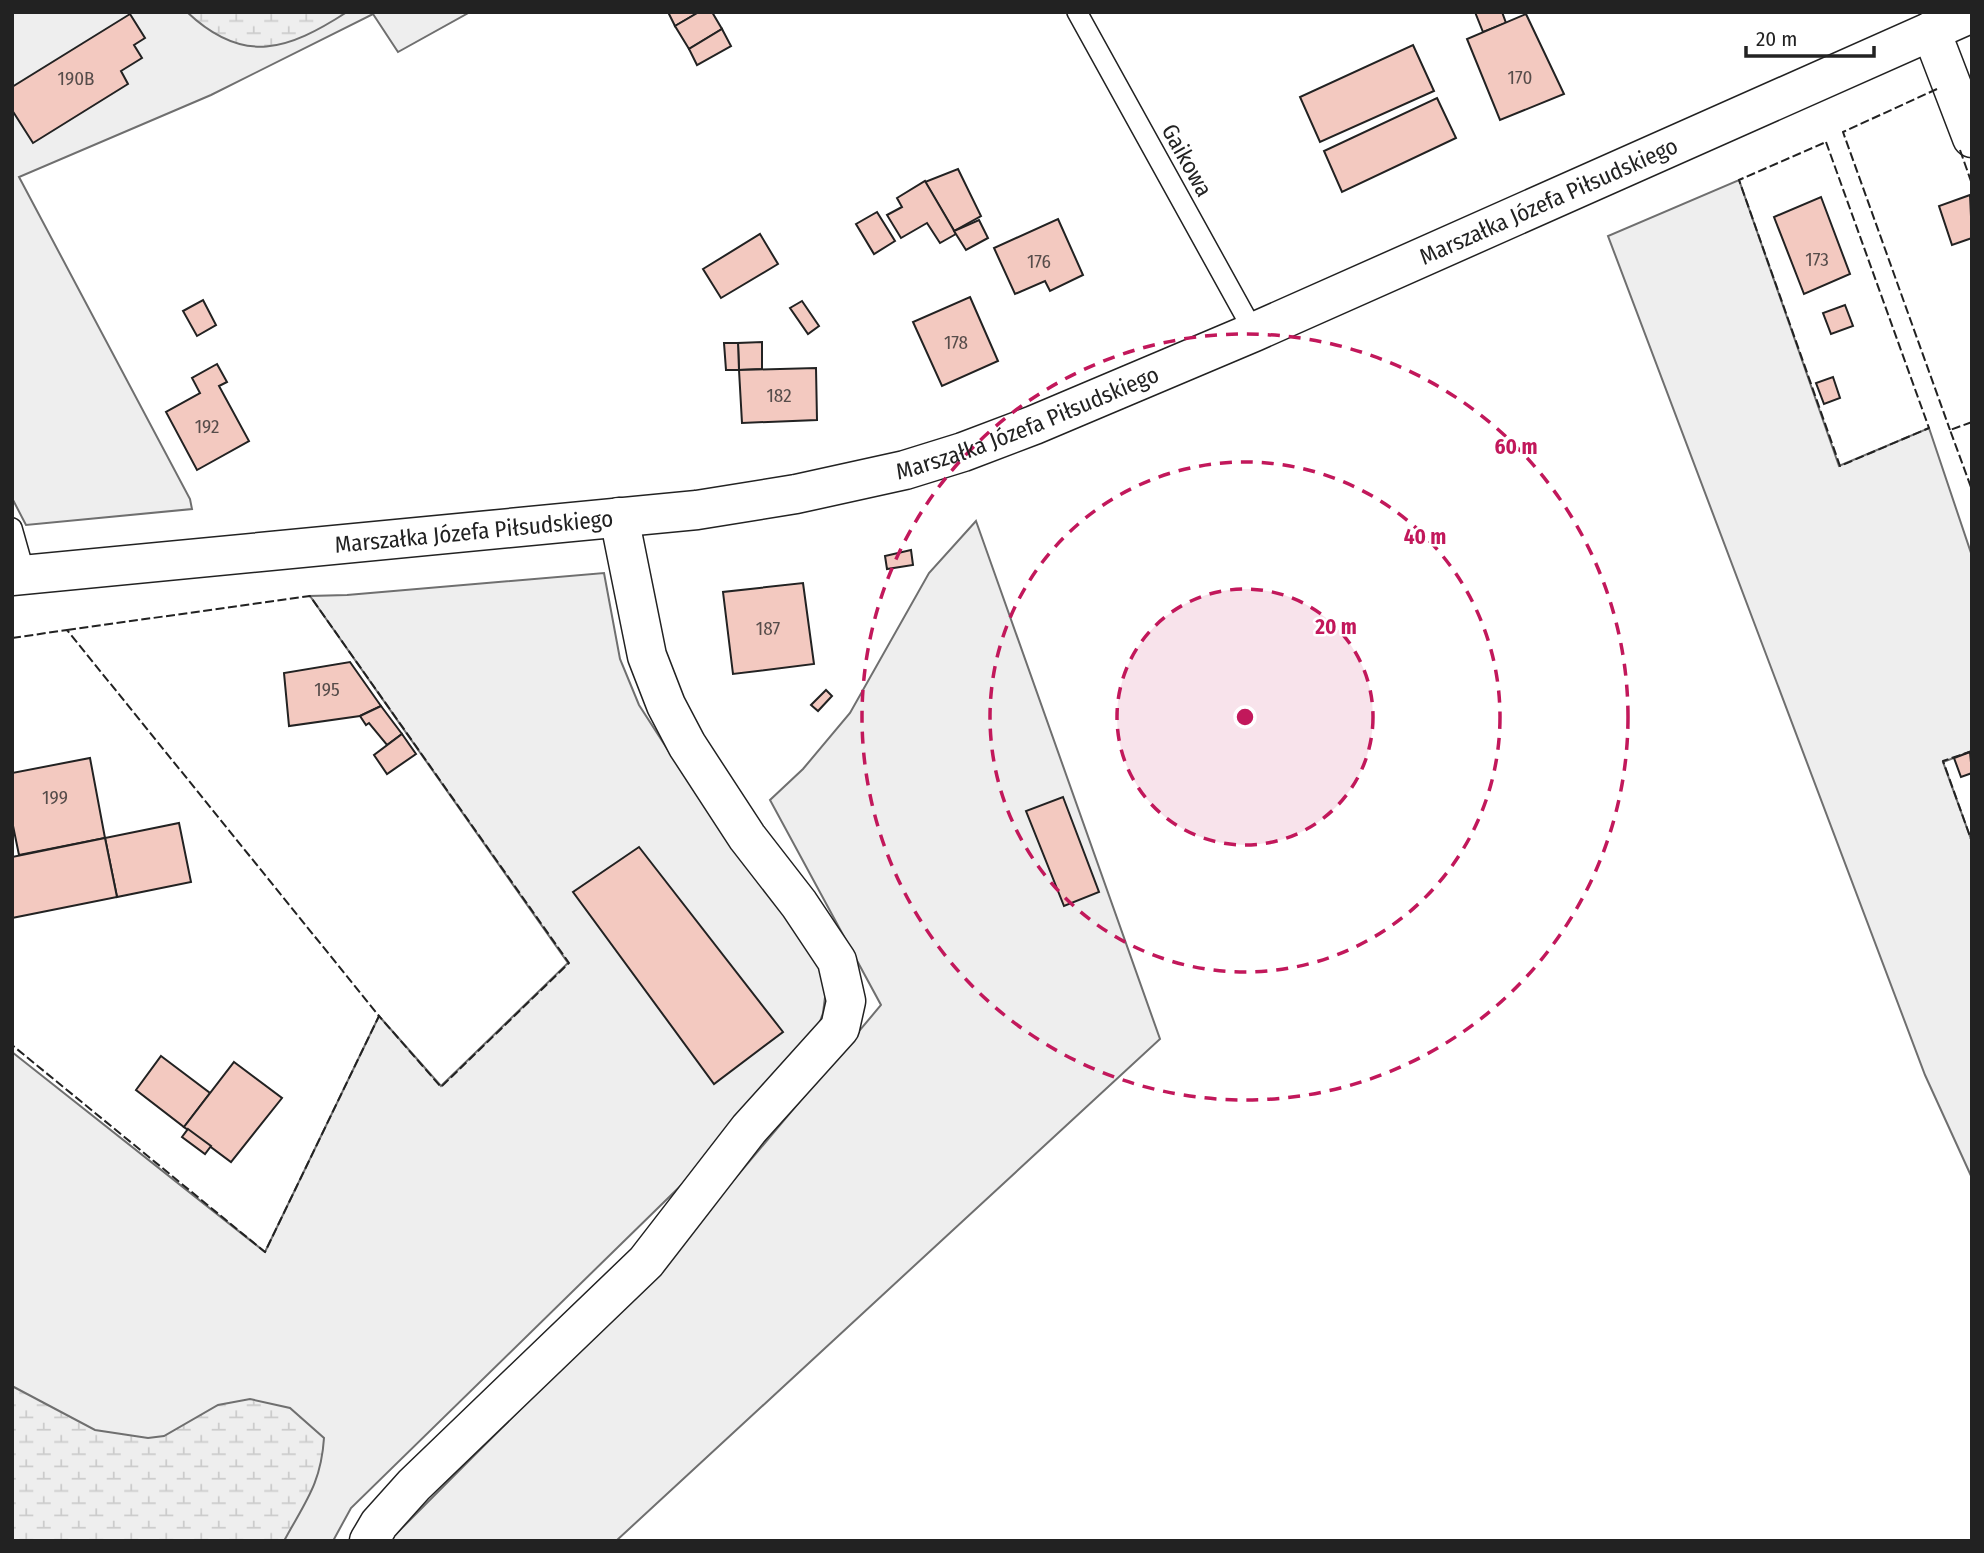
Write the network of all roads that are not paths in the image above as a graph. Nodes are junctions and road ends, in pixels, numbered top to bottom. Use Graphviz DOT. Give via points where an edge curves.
graph roads {
  1 [pos="1077,12"];
  2 [pos="1972,13"];
  3 [pos="1931,31"];
  4 [pos="1972,138"];
  5 [pos="1254,332"];
  6 [pos="619,517"];
  7 [pos="12,528"];
  8 [pos="19,575"];
  9 [pos="369,1541"];
  1 -- 5 [label="lane, Gaikowa"];
  2 -- 3 [label="street, Marszałka Józefa Piłsudskiego"];
  3 -- 4 [label="street"];
  3 -- 5 [label="street, Marszałka Józefa Piłsudskiego"];
  5 -- 6 [label="street, Marszałka Józefa Piłsudskiego" via="1034,425 905,470 796,494"];
  6 -- 8 [label="street, Marszałka Józefa Piłsudskiego"];
  6 -- 9 [label="street" via="647,656 666,705 747,837 837,961 846,1001 840,1028 750,1129 646,1262 414,1485"];
  7 -- 8 [label="lane"];
}
